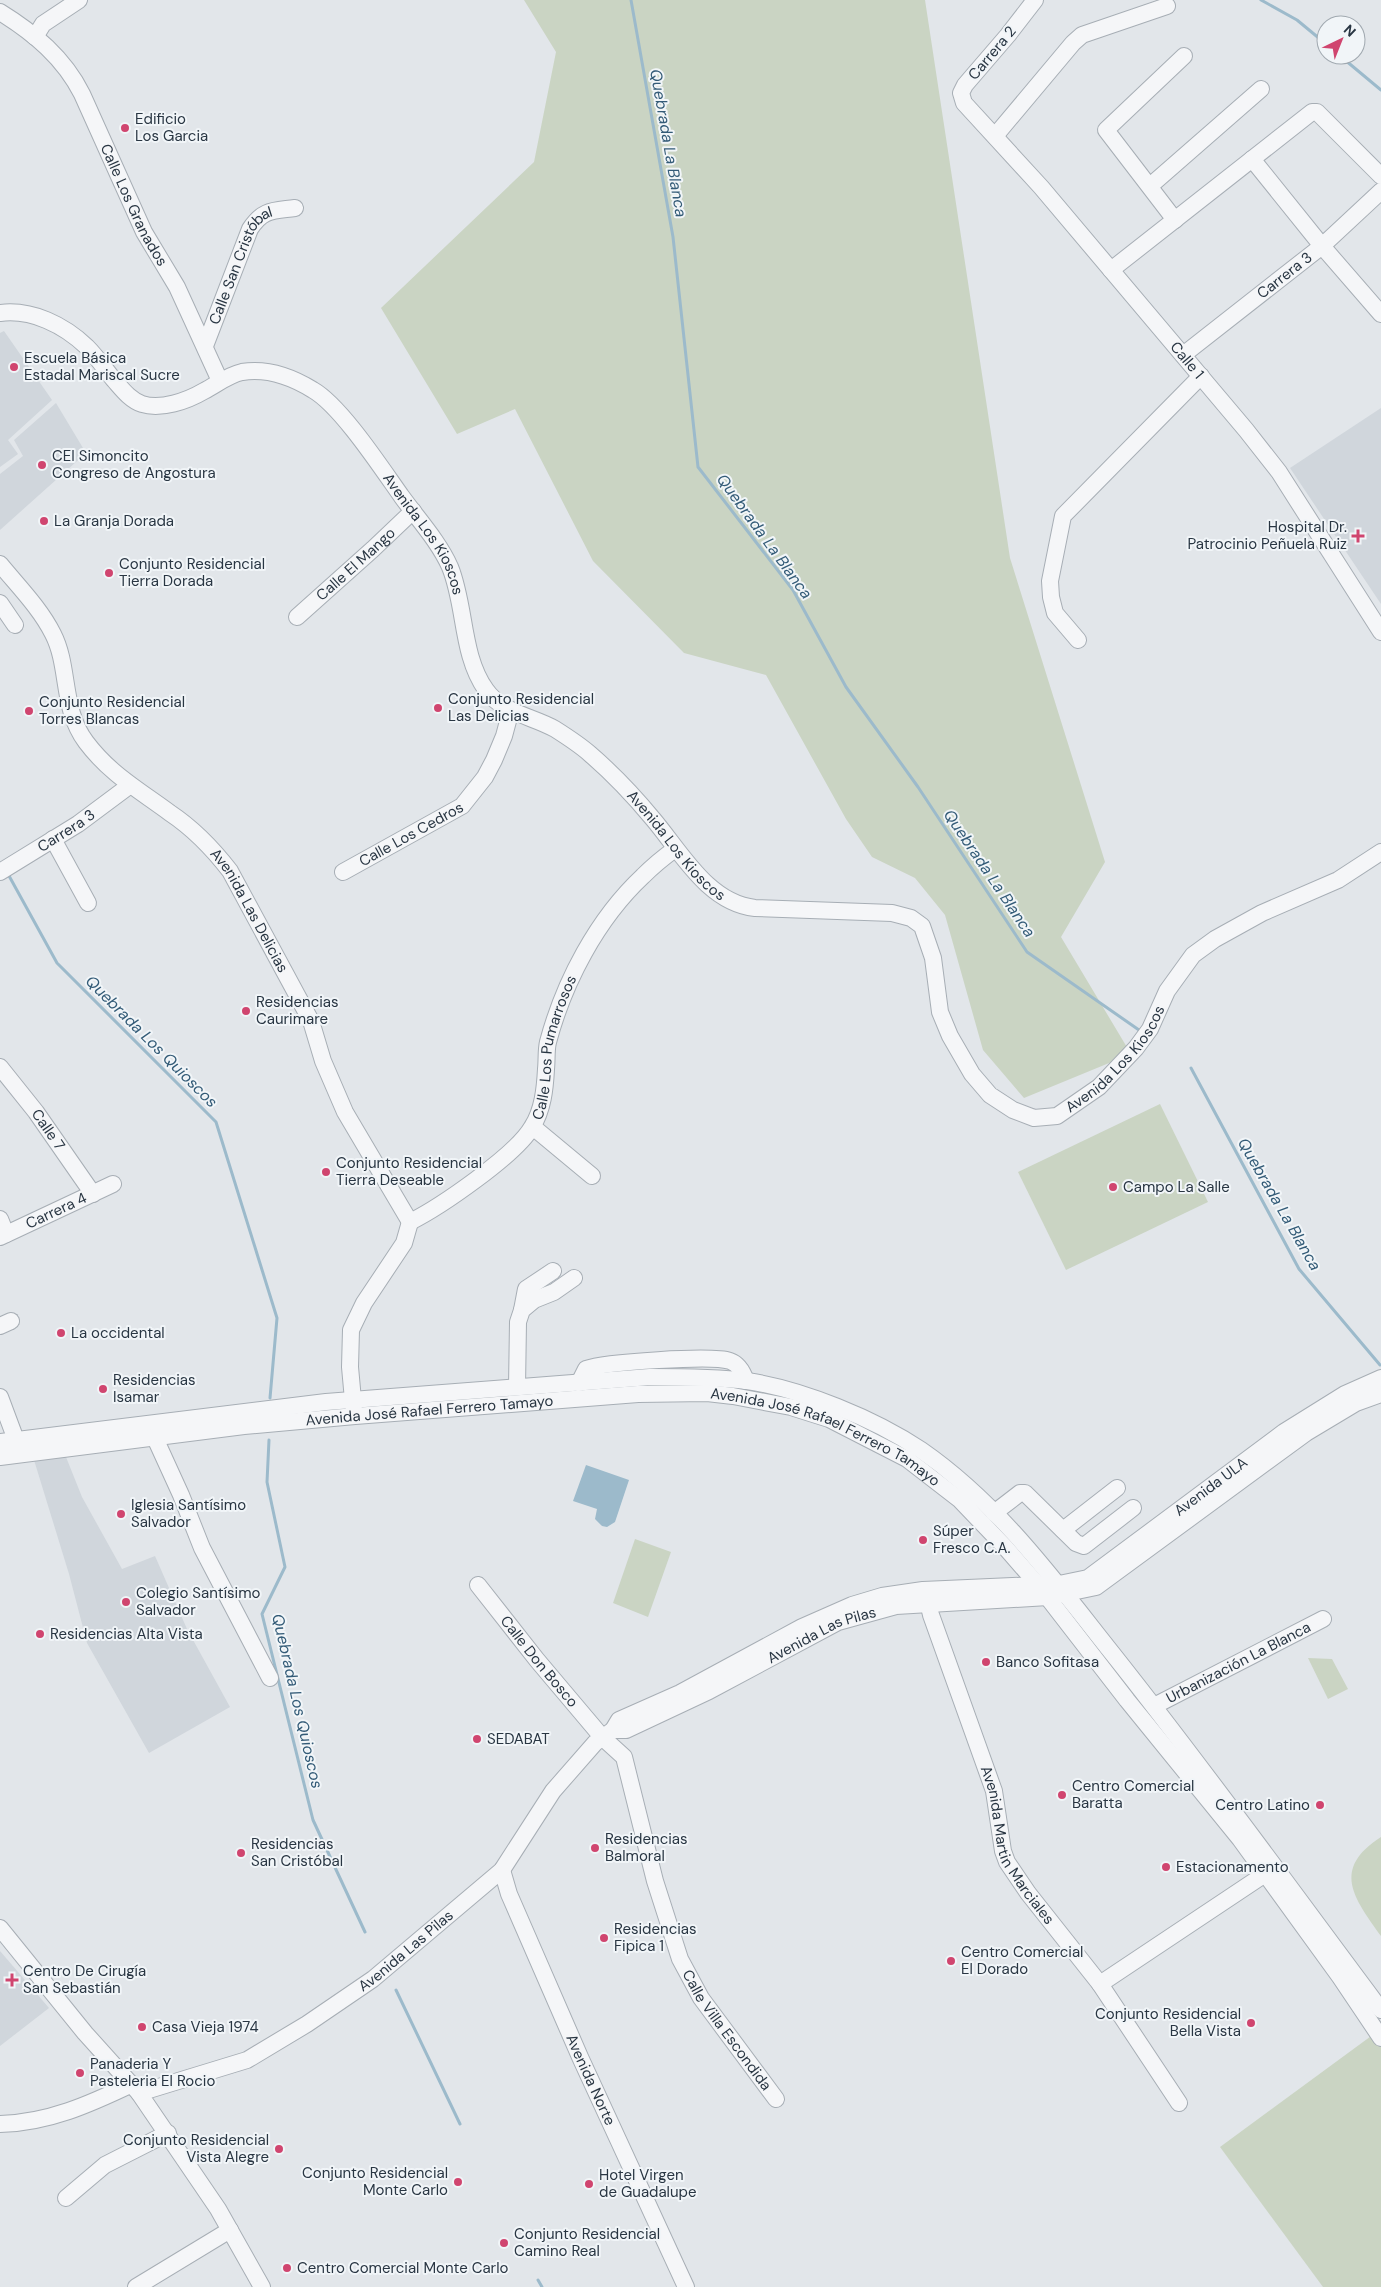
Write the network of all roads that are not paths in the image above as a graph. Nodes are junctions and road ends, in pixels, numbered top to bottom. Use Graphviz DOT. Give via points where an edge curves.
graph roads {
  1 [pos="79,0"];
  2 [pos="1035,0"];
  3 [pos="1167,6"];
  4 [pos="0,12"];
  5 [pos="36,37"];
  6 [pos="1184,56"];
  7 [pos="1261,89"];
  8 [pos="968,109"];
  9 [pos="995,136"];
  10 [pos="1252,159"];
  11 [pos="1381,176"];
  12 [pos="1150,186"];
  13 [pos="1381,191"];
  14 [pos="295,208"];
  15 [pos="1175,220"];
  16 [pos="1322,246"];
  17 [pos="1111,270"];
  18 [pos="0,313"];
  19 [pos="1381,314"];
  20 [pos="206,346"];
  21 [pos="1183,355"];
  22 [pos="1201,376"];
  23 [pos="220,381"];
  24 [pos="412,511"];
  25 [pos="0,564"];
  26 [pos="0,603"];
  27 [pos="297,617"];
  28 [pos="15,625"];
  29 [pos="1381,632"];
  30 [pos="1078,640"];
  31 [pos="511,710"];
  32 [pos="129,786"];
  33 [pos="53,839"];
  34 [pos="675,848"];
  35 [pos="1381,852"];
  36 [pos="0,872"];
  37 [pos="343,872"];
  38 [pos="88,903"];
  39 [pos="0,1066"];
  40 [pos="533,1127"];
  41 [pos="592,1176"];
  42 [pos="113,1184"];
  43 [pos="92,1194"];
  44 [pos="410,1222"];
  45 [pos="2,1230"];
  46 [pos="553,1271"];
  47 [pos="574,1278"];
  48 [pos="522,1310"];
  49 [pos="350,1367"];
  50 [pos="1381,1378"];
  51 [pos="517,1387"];
  52 [pos="1381,1394"];
  53 [pos="0,1397"];
  54 [pos="326,1402"];
  55 [pos="354,1408"];
  56 [pos="155,1438"];
  57 [pos="0,1442"];
  58 [pos="19,1446"];
  59 [pos="0,1457"];
  60 [pos="1117,1488"];
  61 [pos="1133,1508"];
  62 [pos="994,1512"];
  63 [pos="1063,1530"];
  64 [pos="478,1585"];
  65 [pos="1063,1589"];
  66 [pos="1043,1591"];
  67 [pos="927,1597"];
  68 [pos="1323,1619"];
  69 [pos="270,1678"];
  70 [pos="1154,1706"];
  71 [pos="607,1734"];
  72 [pos="502,1870"];
  73 [pos="1265,1874"];
  74 [pos="0,1928"];
  75 [pos="1100,1984"];
  76 [pos="1381,2010"];
  77 [pos="1381,2038"];
  78 [pos="136,2088"];
  79 [pos="776,2099"];
  80 [pos="1179,2103"];
  81 [pos="0,2124"];
  82 [pos="168,2132"];
  83 [pos="66,2198"];
  84 [pos="230,2230"];
  85 [pos="136,2287"];
  86 [pos="262,2287"];
  87 [pos="686,2287"];
  1 -- 5 [label="street" via="43,24"];
  2 -- 8 [label="street, Carrera 2" via="965,85 962,93"];
  3 -- 9 [label="street" via="1082,35"];
  4 -- 5 [label="street, Calle Los Granados"];
  5 -- 20 [label="street, Calle Los Granados" via="55,53 78,86 144,232 177,287"];
  6 -- 12 [label="street" via="1106,130"];
  7 -- 12 [label="street"];
  8 -- 9 [label="street, Calle 1"];
  9 -- 17 [label="street, Calle 1"];
  10 -- 11 [label="street" via="1314,111"];
  10 -- 15 [label="street"];
  10 -- 16 [label="street"];
  12 -- 15 [label="street"];
  13 -- 16 [label="street, Carrera 3"];
  14 -- 20 [label="street, Calle San Cristóbal" via="266,212 257,218"];
  15 -- 17 [label="street"];
  16 -- 19 [label="street"];
  16 -- 21 [label="street, Carrera 3"];
  17 -- 21 [label="street, Calle 1"];
  18 -- 23 [label="street, Avenida Los Kioscos" via="26,313 67,332 87,347 130,398 140,403 168,404 201,393"];
  20 -- 23 [label="street, Calle Los Granados"];
  21 -- 22 [label="street, Calle 1"];
  22 -- 29 [label="street, Calle 1" via="1279,472"];
  22 -- 30 [label="street" via="1063,516 1050,581 1051,597 1055,614"];
  23 -- 24 [label="street, Avenida Los Kioscos" via="242,372 284,375 316,391 350,428"];
  24 -- 27 [label="street, Calle El Mango"];
  24 -- 31 [label="street, Avenida Los Kioscos" via="450,567 477,674 492,698"];
  25 -- 32 [label="street, Avenida Las Delicias" via="54,634 77,730 104,763"];
  26 -- 28 [label="street"];
  31 -- 34 [label="street, Avenida Los Kioscos" via="555,729 589,752 654,819"];
  31 -- 37 [label="street, Calle Los Cedros" via="494,760 462,806"];
  32 -- 33 [label="street, Carrera 3"];
  32 -- 44 [label="street, Avenida Las Delicias" via="170,812 198,835 230,871 311,1021 345,1112"];
  33 -- 36 [label="street, Carrera 3"];
  33 -- 38 [label="street"];
  34 -- 35 [label="street, Avenida Los Kioscos" via="725,899 740,906 892,913 911,918 922,926 933,958 940,1012 972,1074 1000,1102 1034,1118 1057,1116 1100,1087 1150,1029 1167,991 1193,955 1262,913 1338,880"];
  34 -- 40 [label="street, Calle Los Pumarrosos" via="619,902 584,954 558,1008 547,1045 543,1096"];
  39 -- 43 [label="street, Calle 7"];
  40 -- 41 [label="street"];
  40 -- 44 [label="street, Calle Los Pumarrosos" via="503,1157 433,1210"];
  42 -- 43 [label="street, Carrera 4"];
  43 -- 45 [label="street, Carrera 4"];
  44 -- 49 [label="street" via="404,1243 372,1289 351,1330"];
  46 -- 48 [label="street" via="526,1289"];
  47 -- 48 [label="street"];
  48 -- 51 [label="street" via="518,1322"];
  49 -- 54 [label="street"];
  49 -- 55 [label="street"];
  50 -- 65 [label="street, Avenida ULA" via="1345,1394 1284,1432 1088,1578"];
  51 -- 55 [label="street, Avenida José Rafael Ferrero Tamayo"];
  51 -- 62 [label="street, Avenida José Rafael Ferrero Tamayo" via="579,1383 586,1369 597,1365 722,1359 738,1366 746,1381 820,1400 919,1449"];
  52 -- 65 [label="street, Avenida ULA" via="1356,1404 1306,1433 1096,1588"];
  53 -- 58 [label="street"];
  54 -- 55 [label="street, Avenida José Rafael Ferrero Tamayo"];
  54 -- 58 [label="street, Avenida José Rafael Ferrero Tamayo"];
  55 -- 56 [label="street, Avenida José Rafael Ferrero Tamayo"];
  55 -- 66 [label="street, Avenida José Rafael Ferrero Tamayo" via="675,1393 733,1396 808,1411 881,1444 938,1481 978,1518"];
  56 -- 58 [label="street, Avenida José Rafael Ferrero Tamayo"];
  56 -- 69 [label="street" via="209,1561"];
  57 -- 58 [label="street, Avenida José Rafael Ferrero Tamayo"];
  58 -- 59 [label="street, Avenida José Rafael Ferrero Tamayo"];
  60 -- 63 [label="street"];
  61 -- 63 [label="street" via="1084,1546"];
  62 -- 63 [label="street" via="1020,1493 1025,1493"];
  62 -- 65 [label="street, Avenida José Rafael Ferrero Tamayo"];
  64 -- 71 [label="street, Calle Don Bosco"];
  65 -- 66 [label="street, Avenida ULA"];
  65 -- 70 [label="street, Avenida José Rafael Ferrero Tamayo"];
  66 -- 67 [label="street, Avenida Las Pilas"];
  66 -- 73 [label="street, Avenida José Rafael Ferrero Tamayo"];
  67 -- 71 [label="street, Avenida Las Pilas" via="882,1596 822,1617 680,1693 619,1720"];
  67 -- 75 [label="street, Avenida Martin Marciales" via="994,1791 1007,1862"];
  68 -- 70 [label="street, Urbanización La Blanca"];
  70 -- 76 [label="street, Avenida José Rafael Ferrero Tamayo"];
  71 -- 72 [label="street, Avenida Las Pilas" via="553,1791"];
  71 -- 79 [label="street, Calle Villa Escondida" via="624,1757 655,1881 680,1959 701,1998"];
  72 -- 78 [label="street, Avenida Las Pilas" via="373,1979 286,2037 247,2060"];
  72 -- 87 [label="street, Avenida Norte" via="509,1894 580,2057"];
  73 -- 75 [label="street"];
  73 -- 77 [label="street, Avenida José Rafael Ferrero Tamayo"];
  74 -- 78 [label="street" via="85,2033"];
  75 -- 80 [label="street, Avenida Martin Marciales"];
  78 -- 81 [label="street, Avenida Las Pilas" via="36,2122"];
  78 -- 82 [label="street"];
  82 -- 83 [label="street" via="105,2165"];
  82 -- 84 [label="street"];
  84 -- 85 [label="street"];
  84 -- 86 [label="street"];
}
